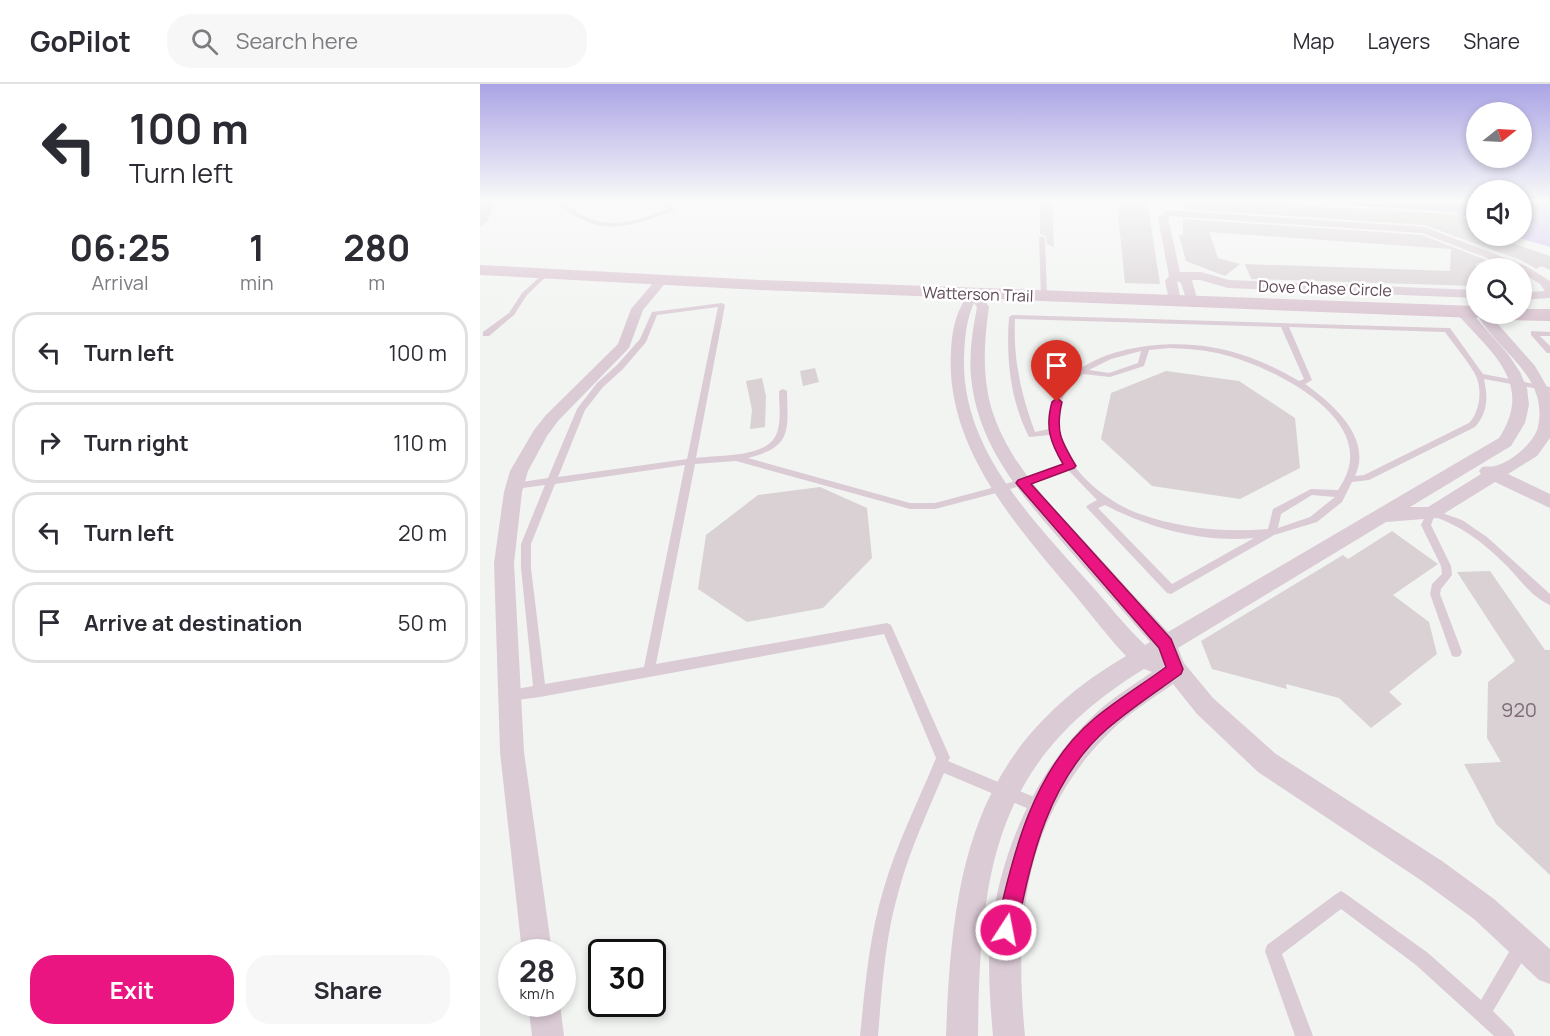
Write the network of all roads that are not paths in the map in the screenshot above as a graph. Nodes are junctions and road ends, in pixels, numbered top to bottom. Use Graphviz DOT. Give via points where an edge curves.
graph roads {
  1 [pos="1042,244"];
  2 [pos="1168,244"];
  3 [pos="1461,244"];
  4 [pos="480,270"];
  5 [pos="546,274"];
  6 [pos="1175,276"];
  7 [pos="662,280"];
  8 [pos="1550,291"];
  9 [pos="975,294"];
  10 [pos="1466,294"];
  11 [pos="1044,296"];
  12 [pos="1532,296"];
  13 [pos="1184,302"];
  14 [pos="1466,312"];
  15 [pos="1532,315"];
  16 [pos="1550,315"];
  17 [pos="1478,324"];
  18 [pos="1492,324"];
  19 [pos="1284,325"];
  20 [pos="486,334"];
  21 [pos="1550,334"];
  22 [pos="1145,349"];
  23 [pos="1550,351"];
  24 [pos="1082,372"];
  25 [pos="1480,376"];
  26 [pos="1519,383"];
  27 [pos="1299,384"];
  28 [pos="1546,389"];
  29 [pos="783,391"];
  30 [pos="1053,432"];
  31 [pos="735,458"];
  32 [pos="690,461"];
  33 [pos="1471,462"];
  34 [pos="1070,466"];
  35 [pos="1496,475"];
  36 [pos="1350,479"];
  37 [pos="551,481"];
  38 [pos="1438,481"];
  39 [pos="1022,483"];
  40 [pos="515,486"];
  41 [pos="1001,489"];
  42 [pos="1342,494"];
  43 [pos="1105,501"];
  44 [pos="1550,502"];
  45 [pos="1431,513"];
  46 [pos="1382,515"];
  47 [pos="1272,532"];
  48 [pos="1550,600"];
  49 [pos="1165,644"];
  50 [pos="1456,652"];
  51 [pos="1143,657"];
  52 [pos="1175,669"];
  53 [pos="649,671"];
  54 [pos="540,691"];
  55 [pos="510,695"];
  56 [pos="941,765"];
  57 [pos="1005,792"];
  58 [pos="1041,807"];
  59 [pos="535,939"];
  60 [pos="1523,943"];
  61 [pos="1550,969"];
  62 [pos="1483,1013"];
  63 [pos="546,1017"];
  64 [pos="548,1036"];
  65 [pos="869,1036"];
  66 [pos="962,1036"];
  67 [pos="1009,1036"];
  68 [pos="1305,1036"];
  69 [pos="1506,1036"];
  1 -- 11 [label="lane"];
  2 -- 6 [label="street"];
  3 -- 8 [label="street" via="1522,268 1544,281"];
  4 -- 5 [label="main road, Watterson Trail"];
  5 -- 7 [label="main road, Watterson Trail"];
  5 -- 20 [label="lane" via="524,294 512,314"];
  6 -- 10 [label="street, Dove Chase Circle" via="1201,276 1228,284"];
  6 -- 13 [label="street" via="1171,281"];
  7 -- 9 [label="main road, Watterson Trail"];
  7 -- 40 [label="street" via="637,309 624,345 540,434"];
  8 -- 12 [label="street" via="1544,296"];
  9 -- 11 [label="main road, Watterson Trail"];
  9 -- 39 [label="street" via="983,307 976,352 979,389 993,434"];
  9 -- 41 [label="street" via="965,305 957,383 971,434"];
  11 -- 13 [label="main road, Watterson Trail"];
  13 -- 14 [label="main road, Watterson Trail"];
  15 -- 16 [label="main road"];
  17 -- 26 [label="street"];
  18 -- 28 [label="street"];
  19 -- 25 [label="lane" via="1447,330"];
  19 -- 27 [label="lane" via="1308,380"];
  19 -- 30 [label="lane" via="1012,317 1010,365 1020,404 1032,435"];
  21 -- 23 [label="lane" via="1534,333"];
  22 -- 24 [label="lane" via="1108,358"];
  22 -- 24 [label="lane" via="1141,364 1110,375"];
  22 -- 27 [label="lane" via="1173,346 1236,355 1265,365"];
  24 -- 30 [label="lane" via="1057,402"];
  25 -- 26 [label="lane"];
  25 -- 36 [label="lane" via="1482,411 1472,425 1366,478"];
  26 -- 28 [label="lane"];
  26 -- 33 [label="street" via="1523,406 1514,431 1505,442"];
  27 -- 36 [label="lane" via="1337,415 1348,432 1354,447"];
  28 -- 35 [label="street" via="1549,410 1544,435 1531,452"];
  29 -- 31 [label="lane" via="783,434 778,441 761,452"];
  30 -- 34 [label="lane"];
  31 -- 32 [label="lane"];
  31 -- 41 [label="lane" via="910,506 935,506"];
  32 -- 37 [label="lane"];
  32 -- 37 [label="lane" via="722,305 654,313 643,340 581,409"];
  32 -- 53 [label="lane"];
  33 -- 35 [label="street"];
  33 -- 38 [label="street"];
  34 -- 39 [label="lane"];
  34 -- 43 [label="lane"];
  35 -- 44 [label="street"];
  35 -- 45 [label="street"];
  36 -- 42 [label="lane"];
  37 -- 40 [label="lane"];
  37 -- 54 [label="lane" via="526,544"];
  38 -- 45 [label="street" via="1431,496"];
  38 -- 46 [label="street"];
  39 -- 41 [label="lane"];
  39 -- 49 [label="street"];
  40 -- 55 [label="street" via="504,563"];
  41 -- 51 [label="street" via="1029,528"];
  42 -- 47 [label="lane" via="1320,515"];
  42 -- 47 [label="lane" via="1316,492 1302,497 1276,512"];
  43 -- 47 [label="lane" via="1142,520 1173,529 1211,535"];
  43 -- 47 [label="lane" via="1091,507 1171,590"];
  45 -- 46 [label="street"];
  45 -- 48 [label="lane" via="1453,520 1499,552"];
  45 -- 50 [label="lane" via="1426,525 1447,575 1435,594"];
  46 -- 49 [label="street"];
  49 -- 51 [label="street"];
  49 -- 52 [label="street"];
  51 -- 52 [label="street"];
  51 -- 57 [label="street" via="1086,693 1054,724"];
  52 -- 58 [label="street" via="1100,724 1073,753"];
  52 -- 60 [label="street" via="1205,706 1267,763 1432,871"];
  53 -- 54 [label="lane"];
  53 -- 56 [label="lane" via="887,628 943,758"];
  54 -- 55 [label="lane"];
  55 -- 59 [label="street" via="512,752"];
  56 -- 57 [label="lane"];
  56 -- 65 [label="lane" via="885,909"];
  57 -- 58 [label="lane"];
  57 -- 66 [label="street" via="985,849 964,951"];
  58 -- 67 [label="street" via="1019,867 1006,930"];
  60 -- 61 [label="street"];
  60 -- 62 [label="lane"];
  62 -- 68 [label="lane" via="1422,959 1341,899 1273,951"];
  62 -- 69 [label="lane"];
  63 -- 64 [label="street"];
}
